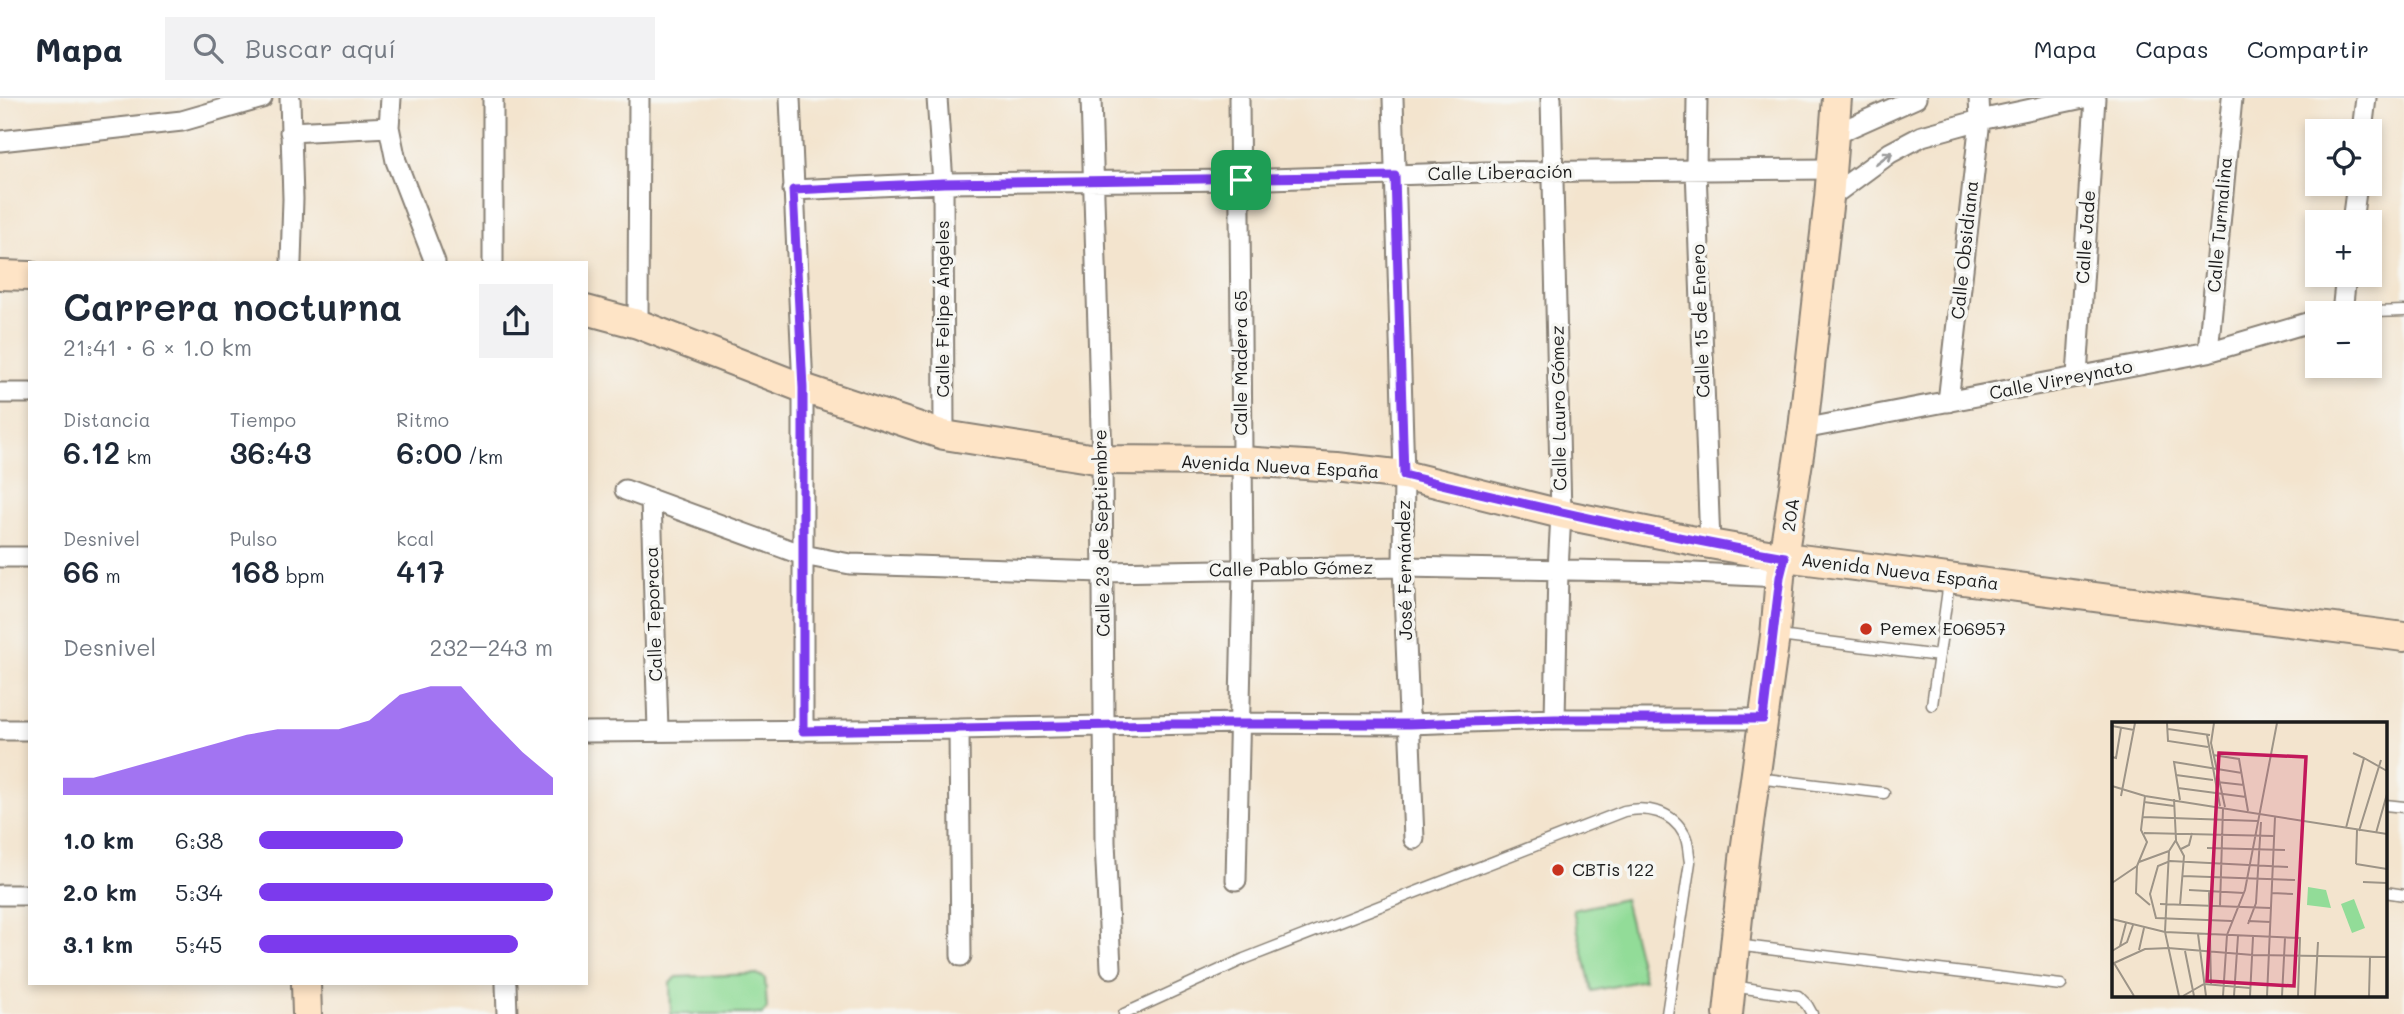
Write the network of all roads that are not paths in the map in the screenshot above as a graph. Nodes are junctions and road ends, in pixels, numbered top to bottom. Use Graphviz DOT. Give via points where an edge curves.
graph roads {
  1 [pos="262,98"];
  2 [pos="290,98"];
  3 [pos="391,98"];
  4 [pos="493,98"];
  5 [pos="639,98"];
  6 [pos="790,98"];
  7 [pos="937,98"];
  8 [pos="1091,98"];
  9 [pos="1239,98"];
  10 [pos="1393,98"];
  11 [pos="1551,98"];
  12 [pos="1697,98"];
  13 [pos="1837,98"];
  14 [pos="1916,98"];
  15 [pos="1979,98"];
  16 [pos="2083,98"];
  17 [pos="2095,98"];
  18 [pos="2232,98"];
  19 [pos="2366,98"];
  20 [pos="2363,119"];
  21 [pos="1980,120"];
  22 [pos="389,127"];
  23 [pos="290,132"];
  24 [pos="1833,135"];
  25 [pos="0,141"];
  26 [pos="1696,169"];
  27 [pos="1830,169"];
  28 [pos="1553,172"];
  29 [pos="1395,176"];
  30 [pos="1241,180"];
  31 [pos="1093,181"];
  32 [pos="943,183"];
  33 [pos="793,190"];
  34 [pos="1829,198"];
  35 [pos="291,261"];
  36 [pos="435,261"];
  37 [pos="493,261"];
  38 [pos="0,275"];
  39 [pos="28,276"];
  40 [pos="588,311"];
  41 [pos="2404,311"];
  42 [pos="2382,312"];
  43 [pos="638,324"];
  44 [pos="2305,324"];
  45 [pos="2208,352"];
  46 [pos="2077,376"];
  47 [pos="803,388"];
  48 [pos="0,393"];
  49 [pos="28,393"];
  50 [pos="1948,402"];
  51 [pos="1803,429"];
  52 [pos="944,435"];
  53 [pos="1102,460"];
  54 [pos="1242,461"];
  55 [pos="1404,475"];
  56 [pos="625,490"];
  57 [pos="651,499"];
  58 [pos="1561,514"];
  59 [pos="1710,544"];
  60 [pos="803,555"];
  61 [pos="0,557"];
  62 [pos="28,557"];
  63 [pos="1403,567"];
  64 [pos="1782,567"];
  65 [pos="1243,570"];
  66 [pos="1558,570"];
  67 [pos="1102,572"];
  68 [pos="1950,578"];
  69 [pos="1774,636"];
  70 [pos="2404,637"];
  71 [pos="1939,656"];
  72 [pos="1932,705"];
  73 [pos="1555,719"];
  74 [pos="1763,719"];
  75 [pos="1240,723"];
  76 [pos="1409,724"];
  77 [pos="1104,725"];
  78 [pos="959,729"];
  79 [pos="0,730"];
  80 [pos="28,730"];
  81 [pos="658,730"];
  82 [pos="803,731"];
  83 [pos="588,732"];
  84 [pos="1756,778"];
  85 [pos="1884,793"];
  86 [pos="2386,805"];
  87 [pos="2404,807"];
  88 [pos="1414,839"];
  89 [pos="1236,880"];
  90 [pos="2386,892"];
  91 [pos="0,895"];
  92 [pos="28,895"];
  93 [pos="2404,895"];
  94 [pos="1735,945"];
  95 [pos="961,956"];
  96 [pos="1111,968"];
  97 [pos="306,985"];
  98 [pos="506,985"];
  99 [pos="2061,985"];
  100 [pos="1731,986"];
  101 [pos="307,1014"];
  102 [pos="507,1014"];
  103 [pos="1124,1014"];
  104 [pos="1667,1014"];
  105 [pos="1728,1014"];
  106 [pos="1812,1014"];
  1 -- 25 [label="street" via="182,121"];
  2 -- 23 [label="street"];
  3 -- 22 [label="street"];
  4 -- 37 [label="street"];
  5 -- 43 [label="street"];
  6 -- 33 [label="street"];
  7 -- 32 [label="street, Calle Felipe Ángeles"];
  8 -- 31 [label="street, Calle 23 de Septiembre"];
  9 -- 30 [label="street, Calle Madera 65"];
  10 -- 29 [label="street, José Fernández"];
  11 -- 28 [label="street, Calle Lauro Gómez"];
  12 -- 26 [label="street, Calle 15 de Enero"];
  13 -- 24 [label="main road, 20A"];
  14 -- 24 [label="street"];
  15 -- 21 [label="street, Calle Obsidiana"];
  16 -- 21 [label="street"];
  17 -- 46 [label="street, Calle Jade"];
  18 -- 45 [label="street, Calle Turmalina"];
  19 -- 20 [label="street"];
  34 -- 21 [label="street, one-way" via="1890,153 1922,136"];
  21 -- 50 [label="street, Calle Obsidiana"];
  22 -- 23 [label="street"];
  22 -- 36 [label="street" via="396,160"];
  23 -- 35 [label="street"];
  24 -- 27 [label="main road, 20A"];
  26 -- 27 [label="street, Calle Liberación"];
  26 -- 28 [label="street, Calle Liberación"];
  26 -- 59 [label="street, Calle 15 de Enero"];
  27 -- 34 [label="main road, 20A"];
  28 -- 29 [label="street, Calle Liberación"];
  28 -- 58 [label="street, Calle Lauro Gómez"];
  29 -- 30 [label="street, Calle Liberación"];
  29 -- 55 [label="street, José Fernández"];
  30 -- 31 [label="street, Calle Liberación"];
  30 -- 54 [label="street, Calle Madera 65"];
  31 -- 32 [label="street, Calle Liberación"];
  31 -- 53 [label="street, Calle 23 de Septiembre"];
  32 -- 33 [label="street, Calle Liberación"];
  32 -- 52 [label="street, Calle Felipe Ángeles"];
  33 -- 47 [label="street"];
  34 -- 51 [label="main road, 20A"];
  38 -- 39 [label="main road"];
  40 -- 43 [label="main road, Avenida Nueva España"];
  41 -- 42 [label="lane"];
  43 -- 47 [label="main road, Avenida Nueva España"];
  44 -- 45 [label="street, Calle Virreynato"];
  45 -- 46 [label="street, Calle Virreynato"];
  46 -- 50 [label="street, Calle Virreynato"];
  47 -- 52 [label="main road, Avenida Nueva España"];
  47 -- 60 [label="street"];
  48 -- 49 [label="street"];
  50 -- 51 [label="street, Calle Virreynato"];
  51 -- 64 [label="main road, 20A"];
  52 -- 53 [label="main road, Avenida Nueva España"];
  53 -- 54 [label="main road, Avenida Nueva España"];
  53 -- 67 [label="street, Calle 23 de Septiembre"];
  54 -- 55 [label="main road, Avenida Nueva España"];
  54 -- 65 [label="street, Calle Madera 65"];
  55 -- 58 [label="main road, Avenida Nueva España"];
  55 -- 63 [label="street, José Fernández"];
  56 -- 57 [label="street"];
  57 -- 60 [label="street"];
  57 -- 81 [label="street, Calle Teporaca"];
  58 -- 59 [label="main road, Avenida Nueva España"];
  58 -- 66 [label="street, Calle Lauro Gómez"];
  59 -- 64 [label="main road, Avenida Nueva España"];
  60 -- 67 [label="street, Calle Pablo Gómez" via="850,564"];
  60 -- 82 [label="street"];
  61 -- 62 [label="street"];
  63 -- 65 [label="street, Calle Pablo Gómez"];
  63 -- 66 [label="street, Calle Pablo Gómez"];
  63 -- 76 [label="street, José Fernández"];
  64 -- 66 [label="street, Calle Pablo Gómez" via="1671,572"];
  64 -- 68 [label="main road, Avenida Nueva España"];
  64 -- 69 [label="main road, 20A"];
  65 -- 67 [label="street, Calle Pablo Gómez"];
  65 -- 75 [label="street, Calle Madera 65"];
  66 -- 73 [label="street, Calle Lauro Gómez"];
  67 -- 77 [label="street, Calle 23 de Septiembre"];
  68 -- 70 [label="main road, Avenida Nueva España"];
  68 -- 71 [label="lane"];
  69 -- 71 [label="lane"];
  69 -- 74 [label="main road, 20A"];
  71 -- 72 [label="lane"];
  73 -- 74 [label="street"];
  73 -- 76 [label="street"];
  74 -- 84 [label="main road, 20A"];
  75 -- 76 [label="street"];
  75 -- 77 [label="street"];
  75 -- 89 [label="street, Calle Madera 65"];
  76 -- 88 [label="street, José Fernández"];
  77 -- 78 [label="street"];
  77 -- 96 [label="street, Calle 23 de Septiembre"];
  78 -- 82 [label="street"];
  78 -- 95 [label="street"];
  79 -- 80 [label="street"];
  81 -- 82 [label="street"];
  81 -- 83 [label="street"];
  84 -- 85 [label="lane"];
  84 -- 94 [label="main road, 20A"];
  86 -- 87 [label="lane"];
  90 -- 93 [label="lane"];
  91 -- 92 [label="street"];
  94 -- 99 [label="lane"];
  94 -- 100 [label="main road, 20A"];
  97 -- 101 [label="main road"];
  98 -- 102 [label="street"];
  100 -- 105 [label="main road, 20A"];
  100 -- 106 [label="lane" via="1798,996"];
  103 -- 104 [label="lane" via="1256,954 1638,808 1670,817 1684,832 1690,862"];
}
